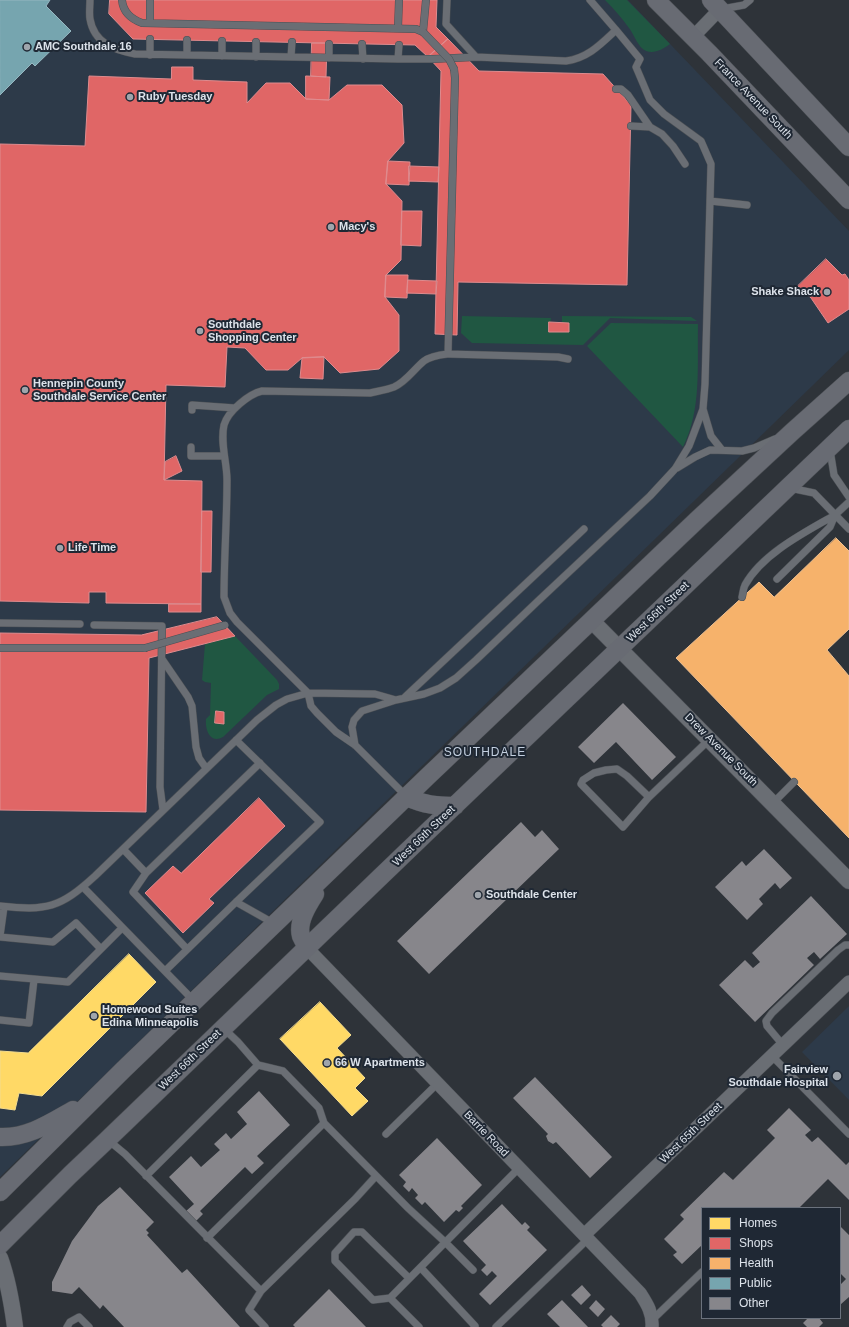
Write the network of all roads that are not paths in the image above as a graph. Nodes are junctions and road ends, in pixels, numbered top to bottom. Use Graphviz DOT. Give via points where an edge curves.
graph roads {
  1 [pos="90,0"];
  2 [pos="122,0"];
  3 [pos="150,0"];
  4 [pos="399,0"];
  5 [pos="426,0"];
  6 [pos="447,0"];
  7 [pos="590,0"];
  8 [pos="656,0"];
  9 [pos="750,0"];
  10 [pos="715,5"];
  11 [pos="150,23"];
  12 [pos="398,28"];
  13 [pos="616,30"];
  14 [pos="423,32"];
  15 [pos="693,37"];
  16 [pos="150,39"];
  17 [pos="187,40"];
  18 [pos="222,41"];
  19 [pos="256,42"];
  20 [pos="292,42"];
  21 [pos="329,44"];
  22 [pos="362,44"];
  23 [pos="399,45"];
  24 [pos="150,55"];
  25 [pos="188,55"];
  26 [pos="222,56"];
  27 [pos="256,57"];
  28 [pos="291,57"];
  29 [pos="329,58"];
  30 [pos="476,58"];
  31 [pos="363,59"];
  32 [pos="398,59"];
  33 [pos="616,89"];
  34 [pos="631,126"];
  35 [pos="650,127"];
  36 [pos="849,148"];
  37 [pos="685,164"];
  38 [pos="849,200"];
  39 [pos="710,201"];
  40 [pos="747,205"];
  41 [pos="448,354"];
  42 [pos="568,359"];
  43 [pos="849,381"];
  44 [pos="235,408"];
  45 [pos="703,409"];
  46 [pos="192,410"];
  47 [pos="849,428"];
  48 [pos="792,432"];
  49 [pos="191,447"];
  50 [pos="829,447"];
  51 [pos="722,450"];
  52 [pos="224,456"];
  53 [pos="675,469"];
  54 [pos="788,487"];
  55 [pos="849,496"];
  56 [pos="849,502"];
  57 [pos="835,515"];
  58 [pos="584,529"];
  59 [pos="849,529"];
  60 [pos="777,579"];
  61 [pos="742,597"];
  62 [pos="592,621"];
  63 [pos="237,622"];
  64 [pos="0,623"];
  65 [pos="80,624"];
  66 [pos="94,624"];
  67 [pos="0,648"];
  68 [pos="620,649"];
  69 [pos="162,659"];
  70 [pos="308,693"];
  71 [pos="404,698"];
  72 [pos="396,700"];
  73 [pos="710,739"];
  74 [pos="236,740"];
  75 [pos="356,746"];
  76 [pos="260,763"];
  77 [pos="206,768"];
  78 [pos="794,782"];
  79 [pos="407,797"];
  80 [pos="649,797"];
  81 [pos="773,803"];
  82 [pos="455,806"];
  83 [pos="163,810"];
  84 [pos="123,849"];
  85 [pos="146,874"];
  86 [pos="327,874"];
  87 [pos="849,881"];
  88 [pos="83,887"];
  89 [pos="236,902"];
  90 [pos="2,906"];
  91 [pos="275,924"];
  92 [pos="122,928"];
  93 [pos="0,937"];
  94 [pos="849,946"];
  95 [pos="307,948"];
  96 [pos="101,949"];
  97 [pos="187,949"];
  98 [pos="165,971"];
  99 [pos="0,976"];
  100 [pos="34,980"];
  101 [pos="849,982"];
  102 [pos="194,1002"];
  103 [pos="0,1020"];
  104 [pos="223,1028"];
  105 [pos="783,1045"];
  106 [pos="772,1056"];
  107 [pos="258,1065"];
  108 [pos="438,1083"];
  109 [pos="95,1098"];
  110 [pos="324,1123"];
  111 [pos="386,1134"];
  112 [pos="849,1134"];
  113 [pos="0,1137"];
  114 [pos="108,1139"];
  115 [pos="519,1168"];
  116 [pos="146,1176"];
  117 [pos="376,1176"];
  118 [pos="0,1192"];
  119 [pos="586,1237"];
  120 [pos="207,1238"];
  121 [pos="445,1242"];
  122 [pos="0,1245"];
  123 [pos="0,1258"];
  124 [pos="421,1268"];
  125 [pos="473,1270"];
  126 [pos="701,1273"];
  127 [pos="409,1278"];
  128 [pos="261,1291"];
  129 [pos="390,1298"];
  130 [pos="653,1325"];
  131 [pos="15,1327"];
  132 [pos="67,1327"];
  133 [pos="89,1327"];
  134 [pos="265,1327"];
  135 [pos="419,1327"];
  136 [pos="474,1327"];
  137 [pos="496,1327"];
  1 -- 24 [label="lane" via="90,18 96,35 118,50"];
  2 -- 11 [label="lane" via="125,11 131,17 142,23"];
  3 -- 11 [label="lane"];
  4 -- 12 [label="lane"];
  5 -- 14 [label="lane"];
  6 -- 30 [label="lane" via="446,24"];
  7 -- 13 [label="lane"];
  8 -- 15 [label="main road, France Avenue South"];
  9 -- 10 [label="lane" via="744,5"];
  10 -- 15 [label="street"];
  10 -- 36 [label="main road"];
  11 -- 12 [label="lane"];
  12 -- 14 [label="lane"];
  13 -- 30 [label="lane" via="595,49 575,60"];
  13 -- 39 [label="lane" via="640,60 636,68 650,100 664,114 701,141 711,164"];
  14 -- 41 [label="lane, bridge" via="448,59 454,69 455,78"];
  15 -- 38 [label="main road, France Avenue South"];
  16 -- 24 [label="lane"];
  17 -- 25 [label="lane"];
  18 -- 26 [label="lane"];
  19 -- 27 [label="lane"];
  20 -- 28 [label="lane"];
  21 -- 29 [label="lane"];
  22 -- 31 [label="lane"];
  23 -- 32 [label="lane"];
  24 -- 25 [label="lane"];
  25 -- 26 [label="lane"];
  26 -- 27 [label="lane"];
  27 -- 28 [label="lane"];
  28 -- 29 [label="lane"];
  29 -- 31 [label="lane"];
  30 -- 32 [label="lane"];
  31 -- 32 [label="lane"];
  33 -- 35 [label="lane" via="621,89 628,95"];
  34 -- 35 [label="lane"];
  35 -- 37 [label="lane" via="662,134"];
  39 -- 40 [label="lane"];
  39 -- 45 [label="lane"];
  41 -- 42 [label="lane"];
  41 -- 44 [label="lane" via="425,360 396,386 383,390 370,393 262,391 247,398"];
  43 -- 48 [label="main road"];
  44 -- 46 [label="lane" via="192,405"];
  44 -- 52 [label="lane" via="224,425"];
  45 -- 51 [label="lane" via="712,436"];
  45 -- 53 [label="lane" via="689,446"];
  47 -- 50 [label="main road, West 66th Street"];
  48 -- 51 [label="lane" via="754,448 742,451"];
  48 -- 62 [label="main road"];
  49 -- 52 [label="lane" via="191,456"];
  50 -- 54 [label="main road, West 66th Street"];
  50 -- 55 [label="lane" via="834,475"];
  51 -- 53 [label="lane" via="710,450"];
  52 -- 63 [label="lane" via="227,479 224,597 230,613"];
  53 -- 71 [label="lane" via="650,496 456,678 440,688"];
  54 -- 57 [label="lane" via="814,493"];
  54 -- 68 [label="main road, West 66th Street"];
  56 -- 57 [label="lane"];
  57 -- 59 [label="lane"];
  57 -- 60 [label="lane" via="830,527"];
  57 -- 61 [label="lane" via="794,538 764,562 744,586"];
  58 -- 71 [label="lane"];
  62 -- 68 [label="street, Drew Avenue South"];
  62 -- 79 [label="main road"];
  63 -- 67 [label="lane, bridge" via="145,648"];
  63 -- 70 [label="lane"];
  64 -- 65 [label="lane"];
  66 -- 69 [label="lane" via="162,626"];
  68 -- 73 [label="street, Drew Avenue South"];
  68 -- 82 [label="main road, West 66th Street"];
  69 -- 77 [label="lane" via="192,706 196,747 199,758"];
  69 -- 83 [label="lane" via="160,787"];
  70 -- 72 [label="lane" via="375,694"];
  70 -- 74 [label="lane" via="276,705"];
  70 -- 75 [label="lane" via="311,706 317,713 336,732"];
  71 -- 72 [label="lane"];
  72 -- 75 [label="lane" via="362,711 354,720 352,727"];
  73 -- 80 [label="lane"];
  73 -- 81 [label="street, Drew Avenue South"];
  74 -- 76 [label="lane"];
  74 -- 77 [label="lane"];
  75 -- 79 [label="lane"];
  76 -- 85 [label="lane"];
  76 -- 89 [label="lane" via="320,822"];
  77 -- 83 [label="lane"];
  78 -- 81 [label="lane"];
  79 -- 82 [label="main road" via="436,806"];
  79 -- 86 [label="main road"];
  80 -- 80 [label="lane" via="623,827 581,784 594,773 617,769"];
  81 -- 87 [label="street, Drew Avenue South"];
  82 -- 95 [label="main road, West 66th Street"];
  83 -- 84 [label="lane"];
  84 -- 85 [label="lane"];
  84 -- 88 [label="lane"];
  85 -- 97 [label="lane" via="133,892"];
  86 -- 91 [label="main road"];
  86 -- 95 [label="main road" via="304,912 301,935"];
  88 -- 90 [label="lane" via="59,902 45,907 26,909"];
  88 -- 92 [label="lane"];
  89 -- 91 [label="lane"];
  89 -- 97 [label="lane"];
  90 -- 93 [label="lane"];
  91 -- 102 [label="main road"];
  92 -- 96 [label="lane"];
  92 -- 98 [label="lane"];
  93 -- 96 [label="lane" via="53,942 76,923"];
  94 -- 105 [label="lane" via="845,945 838,950 766,1021 767,1026"];
  95 -- 104 [label="main road, West 66th Street"];
  95 -- 108 [label="street, Barrie Road"];
  96 -- 100 [label="lane" via="68,982"];
  97 -- 98 [label="lane"];
  98 -- 102 [label="lane"];
  99 -- 100 [label="lane"];
  100 -- 103 [label="lane" via="29,1023"];
  101 -- 105 [label="street, West 65th Street"];
  102 -- 109 [label="main road"];
  104 -- 107 [label="lane"];
  104 -- 114 [label="main road, West 66th Street"];
  105 -- 106 [label="street, West 65th Street"];
  106 -- 112 [label="lane"];
  106 -- 119 [label="street, West 65th Street"];
  107 -- 110 [label="lane" via="283,1071 319,1108"];
  107 -- 116 [label="lane"];
  108 -- 111 [label="lane"];
  108 -- 115 [label="street, Barrie Road"];
  109 -- 113 [label="main road" via="36,1131"];
  109 -- 118 [label="main road"];
  110 -- 117 [label="lane"];
  110 -- 120 [label="lane"];
  114 -- 116 [label="lane"];
  114 -- 122 [label="main road, West 66th Street"];
  115 -- 119 [label="street, Barrie Road"];
  115 -- 121 [label="lane"];
  116 -- 120 [label="lane"];
  117 -- 121 [label="lane"];
  117 -- 128 [label="lane"];
  119 -- 130 [label="street, Barrie Road" via="640,1293 648,1305"];
  119 -- 137 [label="lane"];
  120 -- 128 [label="lane"];
  121 -- 124 [label="lane"];
  121 -- 125 [label="lane"];
  123 -- 131 [label="street"];
  124 -- 127 [label="lane"];
  124 -- 136 [label="lane"];
  126 -- 130 [label="lane"];
  127 -- 129 [label="lane"];
  127 -- 129 [label="lane" via="362,1232 354,1232 335,1253 335,1261 373,1300"];
  128 -- 134 [label="lane" via="249,1310"];
  129 -- 135 [label="lane"];
  132 -- 133 [label="lane" via="79,1317"];
}
